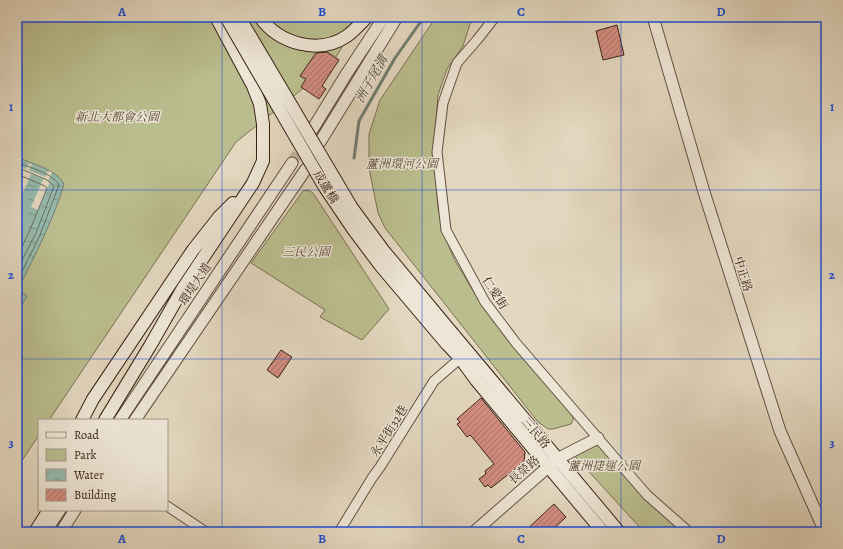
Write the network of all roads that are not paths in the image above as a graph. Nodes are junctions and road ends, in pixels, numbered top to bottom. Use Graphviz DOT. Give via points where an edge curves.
graph roads {
  1 [pos="216,17"];
  2 [pos="226,17"];
  3 [pos="239,17"];
  4 [pos="260,17"];
  5 [pos="367,17"];
  6 [pos="384,17"];
  7 [pos="397,17"];
  8 [pos="495,17"];
  9 [pos="653,17"];
  10 [pos="312,130"];
  11 [pos="320,142"];
  12 [pos="292,163"];
  13 [pos="306,169"];
  14 [pos="253,183"];
  15 [pos="450,339"];
  16 [pos="464,354"];
  17 [pos="82,419"];
  18 [pos="105,419"];
  19 [pos="121,419"];
  20 [pos="136,419"];
  21 [pos="598,438"];
  22 [pos="553,462"];
  23 [pos="168,507"];
  24 [pos="49,511"];
  25 [pos="59,511"];
  26 [pos="74,511"];
  27 [pos="39,531"];
  28 [pos="60,532"];
  29 [pos="206,532"];
  30 [pos="340,532"];
  31 [pos="474,532"];
  32 [pos="603,532"];
  33 [pos="619,532"];
  34 [pos="689,532"];
  35 [pos="825,532"];
  1 -- 14 [label="main road" via="260,104 263,161"];
  2 -- 15 [label="main road, 成蘆橋, bridge" via="324,186 353,229 380,266"];
  3 -- 15 [label="main road, 成蘆橋, bridge" via="352,208"];
  4 -- 5 [label="main road" via="289,41 318,46 347,36"];
  6 -- 10 [label="street"];
  7 -- 11 [label="street"];
  8 -- 21 [label="street, 仁愛街" via="457,63 443,103 437,152 446,230 485,302 516,343"];
  9 -- 35 [label="street, 中正路" via="704,192 780,431"];
  12 -- 19 [label="street, 環堤大道"];
  13 -- 20 [label="street"];
  14 -- 17 [label="main road" via="219,217 194,250 93,398"];
  14 -- 18 [label="main road" via="183,288"];
  15 -- 16 [label="main road, 三民路"];
  16 -- 22 [label="main road, 三民路" via="476,380"];
  16 -- 30 [label="street, 永平街32巷" via="434,381"];
  21 -- 22 [label="street, 長榮路"];
  21 -- 34 [label="street, 仁愛街" via="647,495"];
  22 -- 31 [label="street, 長榮路"];
  22 -- 32 [label="main road, 三民路"];
  22 -- 33 [label="main road, 三民路"];
  23 -- 29 [label="street"];
  24 -- 27 [label="main road"];
  25 -- 27 [label="street"];
  26 -- 28 [label="street"];
}
